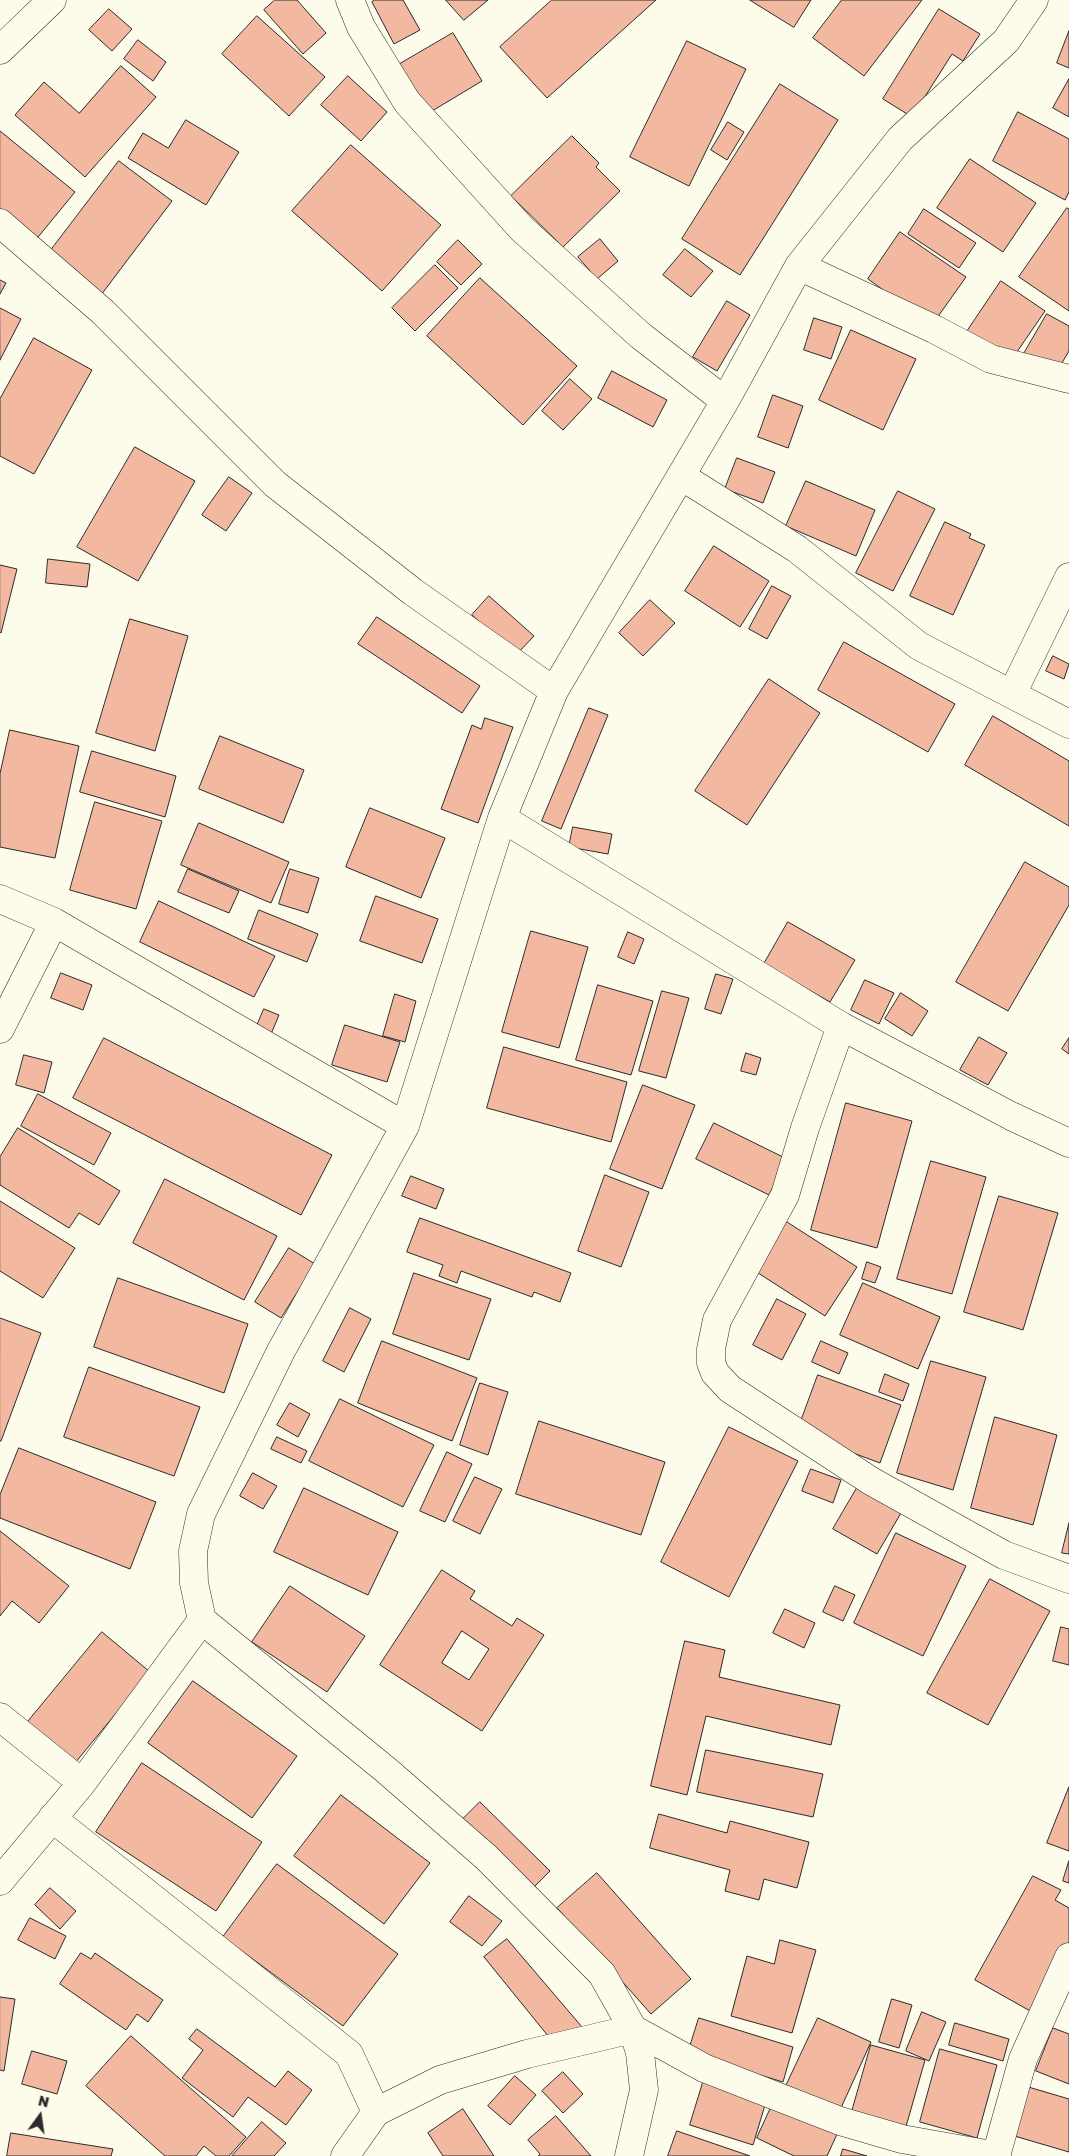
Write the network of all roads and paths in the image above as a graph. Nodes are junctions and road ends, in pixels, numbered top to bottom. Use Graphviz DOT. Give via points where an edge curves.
graph roads {
  1 [pos="52,0"];
  2 [pos="350,0"];
  3 [pos="1034,0"];
  4 [pos="0,50"];
  5 [pos="0,223"];
  6 [pos="800,266"];
  7 [pos="1069,379"];
  8 [pos="724,401"];
  9 [pos="681,476"];
  10 [pos="1069,578"];
  11 [pos="554,691"];
  12 [pos="1012,694"];
  13 [pos="1069,724"];
  14 [pos="502,818"];
  15 [pos="0,899"];
  16 [pos="54,922"];
  17 [pos="841,1026"];
  18 [pos="0,1029"];
  19 [pos="405,1126"];
  20 [pos="1069,1143"];
  21 [pos="1069,1578"];
  22 [pos="202,1620"];
  23 [pos="0,1717"];
  24 [pos="82,1784"];
  25 [pos="52,1818"];
  26 [pos="0,1881"];
  27 [pos="1069,1957"];
  28 [pos="634,2029"];
  29 [pos="376,2112"];
  30 [pos="345,2156"];
  31 [pos="629,2156"];
  32 [pos="996,2156"];
  1 -- 4 [label="street"];
  2 -- 8 [label="street" via="361,27 407,102 522,229 641,336"];
  3 -- 6 [label="street" via="1006,40 900,139"];
  5 -- 11 [label="street" via="103,312 275,484 413,592"];
  6 -- 7 [label="street" via="992,358"];
  6 -- 8 [label="street"];
  8 -- 9 [label="street"];
  9 -- 11 [label="street"];
  9 -- 12 [label="street" via="797,549 919,646"];
  10 -- 12 [label="street"];
  11 -- 14 [label="street"];
  12 -- 13 [label="street"];
  14 -- 17 [label="street"];
  14 -- 19 [label="street"];
  15 -- 16 [label="street"];
  16 -- 18 [label="street"];
  16 -- 19 [label="street"];
  17 -- 20 [label="street"];
  17 -- 21 [label="street" via="785,1195 717,1320 711,1349 713,1368 730,1389 871,1481 1004,1555"];
  19 -- 22 [label="street" via="281,1351 200,1514 193,1551 194,1583"];
  22 -- 24 [label="street"];
  22 -- 28 [label="street" via="486,1856 602,1974"];
  23 -- 24 [label="street"];
  24 -- 25 [label="street"];
  25 -- 26 [label="street"];
  25 -- 29 [label="street" via="349,2054"];
  27 -- 32 [label="street" via="1024,2059"];
  28 -- 29 [label="street" via="527,2054 440,2080"];
  28 -- 31 [label="street" via="644,2090"];
  28 -- 32 [label="street" via="704,2068 840,2121 902,2139"];
  29 -- 30 [label="street"];
}
